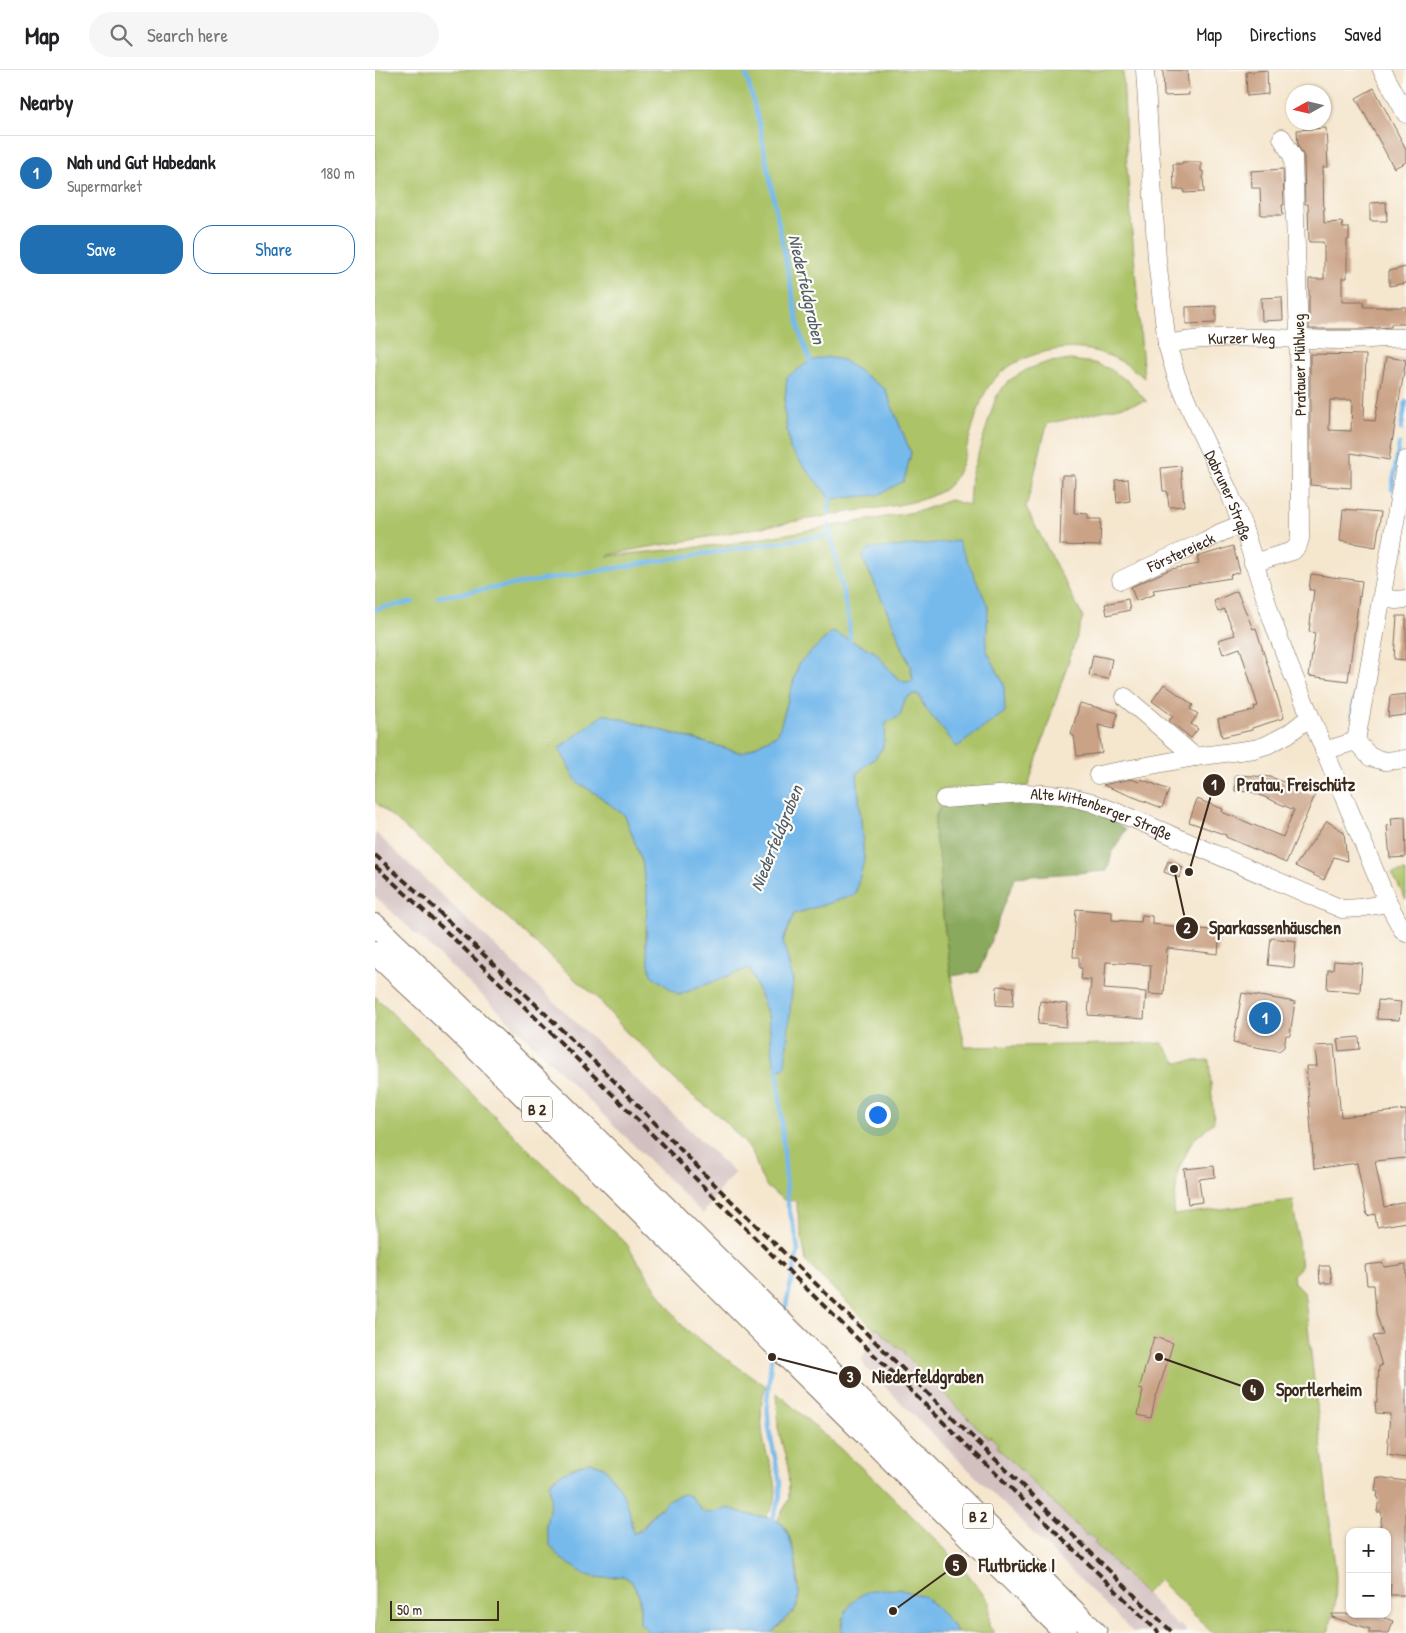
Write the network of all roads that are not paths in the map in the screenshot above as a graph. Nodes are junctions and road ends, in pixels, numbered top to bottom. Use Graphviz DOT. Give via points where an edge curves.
graph roads {
  1 [pos="1145,70"];
  2 [pos="1382,70"];
  3 [pos="1406,114"];
  4 [pos="1282,138"];
  5 [pos="1299,338"];
  6 [pos="1406,338"];
  7 [pos="1167,344"];
  8 [pos="1406,464"];
  9 [pos="1242,524"];
  10 [pos="1253,563"];
  11 [pos="1121,580"];
  12 [pos="1382,598"];
  13 [pos="1406,599"];
  14 [pos="1125,697"];
  15 [pos="1310,717"];
  16 [pos="1356,741"];
  17 [pos="1324,751"];
  18 [pos="1195,757"];
  19 [pos="1406,759"];
  20 [pos="1098,775"];
  21 [pos="944,799"];
  22 [pos="1388,903"];
  23 [pos="375,925"];
  24 [pos="1406,933"];
  25 [pos="375,953"];
  26 [pos="1066,1633"];
  27 [pos="1096,1633"];
  1 -- 7 [label="street, Dabruner Straße" via="1157,260"];
  2 -- 3 [label="street"];
  4 -- 5 [label="street, Pratauer Mühlweg" via="1293,157"];
  5 -- 6 [label="street, Kurzer Weg"];
  5 -- 7 [label="street, Kurzer Weg" via="1235,337"];
  5 -- 10 [label="street, Pratauer Mühlweg" via="1300,538 1293,551"];
  7 -- 9 [label="street, Dabruner Straße" via="1176,375"];
  8 -- 12 [label="street"];
  9 -- 10 [label="street, Dabruner Straße"];
  9 -- 11 [label="street, Förstereieck"];
  10 -- 15 [label="street, Dabruner Straße"];
  12 -- 13 [label="street"];
  12 -- 16 [label="street"];
  14 -- 18 [label="street"];
  15 -- 17 [label="street, Dabruner Straße"];
  15 -- 18 [label="street" via="1267,745"];
  16 -- 17 [label="street"];
  16 -- 19 [label="street" via="1370,757 1385,761"];
  17 -- 22 [label="street, Dabruner Straße"];
  18 -- 20 [label="street"];
  21 -- 22 [label="street, Alte Wittenberger Straße" via="1024,793 1091,802 1342,909"];
  22 -- 24 [label="street"];
  23 -- 27 [label="main road, B 2" via="518,1061"];
  25 -- 26 [label="main road, B 2" via="457,1029"];
}
